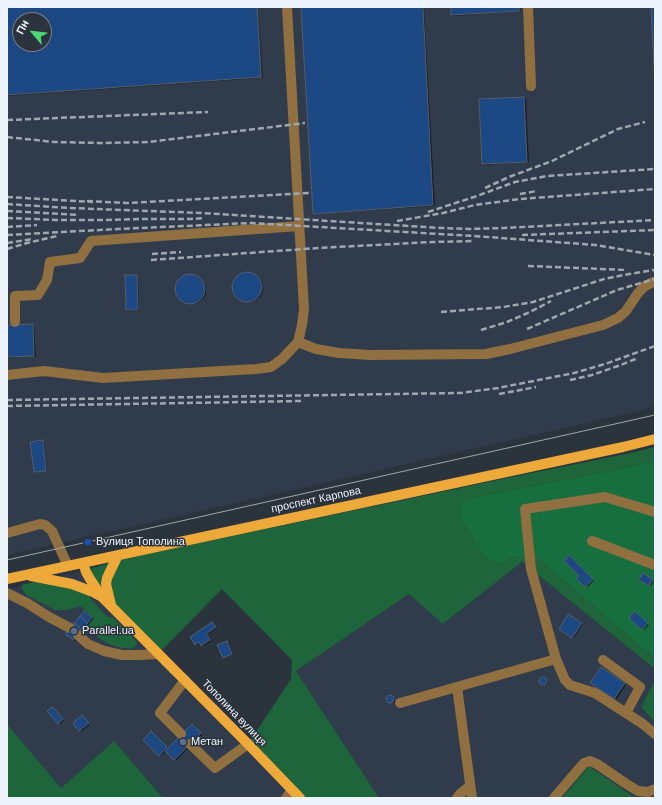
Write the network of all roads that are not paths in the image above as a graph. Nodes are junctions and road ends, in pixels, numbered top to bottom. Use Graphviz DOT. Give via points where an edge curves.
graph roads {
  1 [pos="287,7"];
  2 [pos="528,7"];
  3 [pos="531,86"];
  4 [pos="299,226"];
  5 [pos="655,282"];
  6 [pos="11,307"];
  7 [pos="15,322"];
  8 [pos="298,342"];
  9 [pos="7,375"];
  10 [pos="655,438"];
  11 [pos="655,512"];
  12 [pos="7,533"];
  13 [pos="592,541"];
  14 [pos="118,555"];
  15 [pos="83,563"];
  16 [pos="68,566"];
  17 [pos="655,566"];
  18 [pos="25,575"];
  19 [pos="7,580"];
  20 [pos="7,593"];
  21 [pos="102,597"];
  22 [pos="111,606"];
  23 [pos="158,654"];
  24 [pos="556,658"];
  25 [pos="603,660"];
  26 [pos="185,680"];
  27 [pos="457,687"];
  28 [pos="400,703"];
  29 [pos="626,713"];
  30 [pos="181,734"];
  31 [pos="655,734"];
  32 [pos="190,744"];
  33 [pos="248,744"];
  34 [pos="470,786"];
  35 [pos="655,789"];
  36 [pos="289,794"];
  37 [pos="300,798"];
  38 [pos="457,798"];
  39 [pos="472,798"];
  40 [pos="554,798"];
  1 -- 4 [label="street"];
  2 -- 3 [label="street"];
  4 -- 6 [label="street" via="90,241 80,258 50,262 47,280 38,295 15,296"];
  4 -- 8 [label="street" via="304,309"];
  5 -- 8 [label="street" via="645,286 618,318 603,325 486,354 370,355 316,349"];
  6 -- 7 [label="street"];
  8 -- 9 [label="street" via="272,367 256,369 103,378 44,372"];
  10 -- 14 [label="main road, проспект Карпова"];
  11 -- 24 [label="street" via="605,496 525,509 531,569"];
  12 -- 16 [label="street" via="40,524 45,525 52,531"];
  13 -- 17 [label="street"];
  14 -- 15 [label="main road, проспект Карпова"];
  14 -- 22 [label="main road" via="107,578"];
  15 -- 16 [label="main road, проспект Карпова"];
  15 -- 21 [label="main road"];
  16 -- 18 [label="main road, проспект Карпова"];
  18 -- 19 [label="main road, проспект Карпова"];
  18 -- 21 [label="main road" via="72,584"];
  20 -- 23 [label="street" via="27,602 88,644 104,652 122,655"];
  21 -- 22 [label="main road, Тополина вулиця"];
  22 -- 23 [label="main road, Тополина вулиця"];
  23 -- 26 [label="main road, Тополина вулиця"];
  24 -- 27 [label="street"];
  24 -- 29 [label="street" via="565,680 570,685 595,693"];
  25 -- 29 [label="street" via="640,687"];
  26 -- 30 [label="street" via="160,713"];
  26 -- 33 [label="main road, Тополина вулиця"];
  27 -- 28 [label="street"];
  27 -- 34 [label="street"];
  29 -- 31 [label="street"];
  32 -- 33 [label="street" via="215,768"];
  33 -- 36 [label="main road, Тополина вулиця"];
  34 -- 38 [label="street"];
  34 -- 39 [label="street"];
  35 -- 40 [label="street" via="648,792 638,791 590,761 584,763"];
  36 -- 37 [label="main road, Тополина вулиця"];
}
